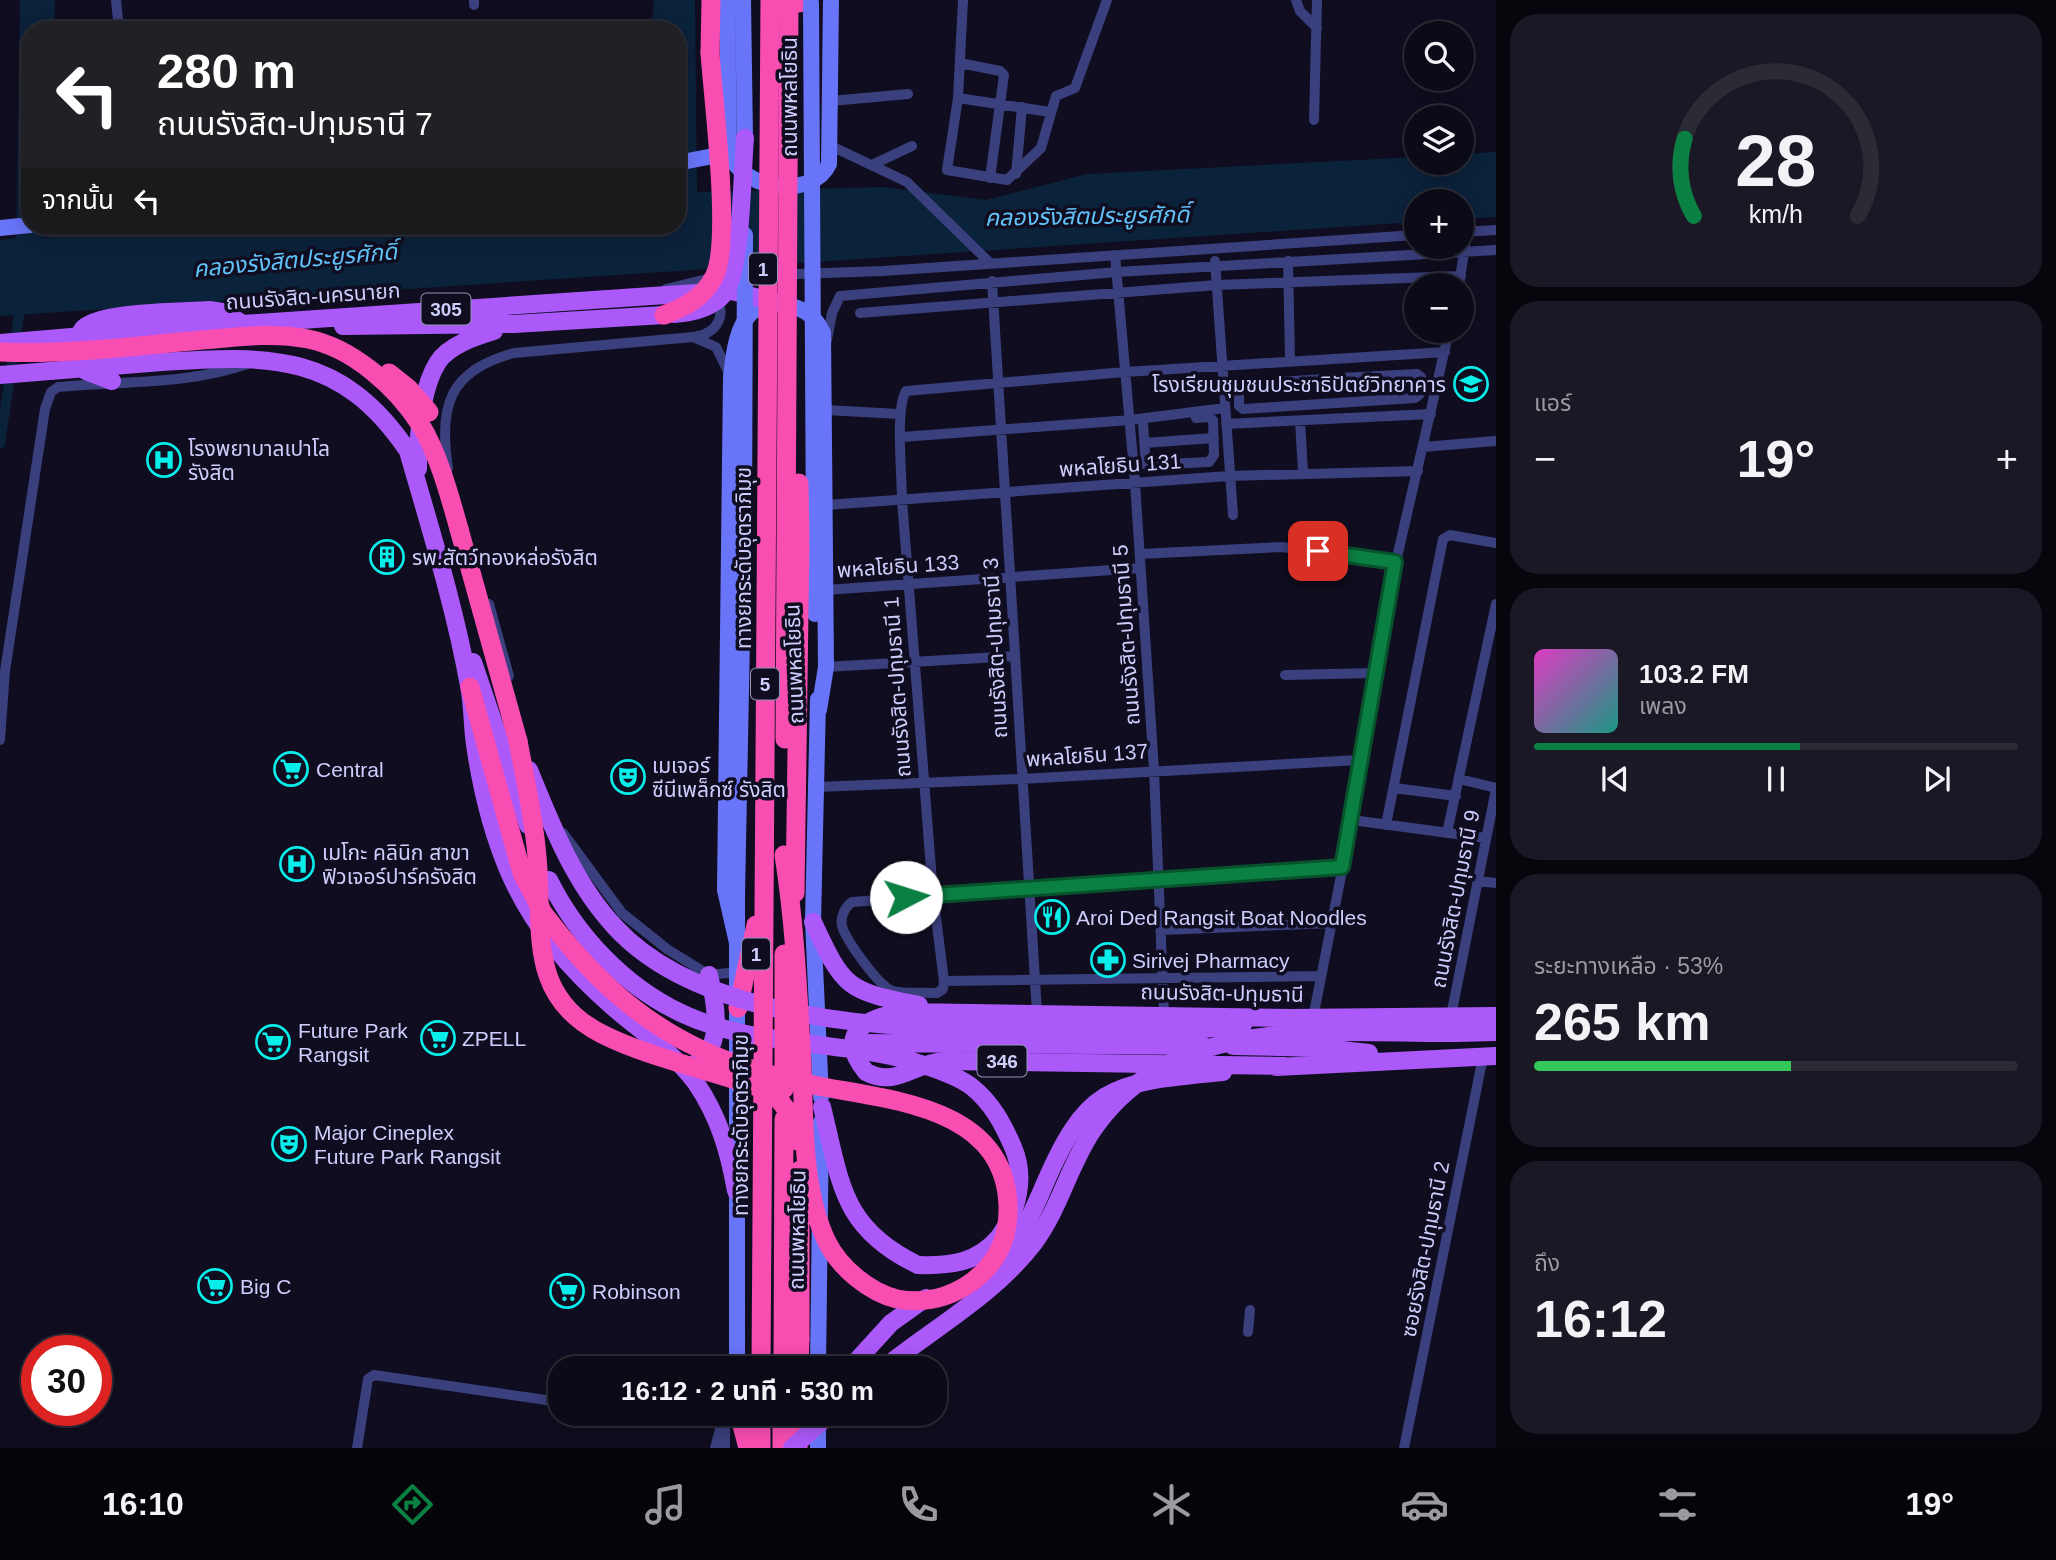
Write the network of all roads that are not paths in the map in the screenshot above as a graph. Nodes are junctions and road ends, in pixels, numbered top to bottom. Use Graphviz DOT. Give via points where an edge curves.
graph roads {
  1 [pos="116,0"];
  2 [pos="710,0"];
  3 [pos="727,0"];
  4 [pos="743,0"];
  5 [pos="760,0"];
  6 [pos="770,0"];
  7 [pos="831,0"];
  8 [pos="963,0"];
  9 [pos="1107,0"];
  10 [pos="1296,0"];
  11 [pos="1317,0"];
  12 [pos="802,1"];
  13 [pos="118,21"];
  14 [pos="1317,28"];
  15 [pos="960,63"];
  16 [pos="908,94"];
  17 [pos="958,98"];
  18 [pos="831,101"];
  19 [pos="1001,103"];
  20 [pos="1022,107"];
  21 [pos="1050,112"];
  22 [pos="1314,120"];
  23 [pos="745,138"];
  24 [pos="831,146"];
  25 [pos="912,146"];
  26 [pos="729,153"];
  27 [pos="686,161"];
  28 [pos="874,163"];
  29 [pos="1016,174"];
  30 [pos="990,178"];
  31 [pos="1496,230"];
  32 [pos="1474,231"];
  33 [pos="1404,236"];
  34 [pos="1214,248"];
  35 [pos="1496,250"];
  36 [pos="1474,251"];
  37 [pos="1115,255"];
  38 [pos="1404,255"];
  39 [pos="1288,261"];
  40 [pos="990,263"];
  41 [pos="1216,266"];
  42 [pos="1117,272"];
  43 [pos="834,273"];
  44 [pos="992,281"];
  45 [pos="1404,281"];
  46 [pos="1289,282"];
  47 [pos="1217,285"];
  48 [pos="696,292"];
  49 [pos="1119,295"];
  50 [pos="840,296"];
  51 [pos="629,298"];
  52 [pos="993,301"];
  53 [pos="779,303"];
  54 [pos="860,313"];
  55 [pos="664,315"];
  56 [pos="263,322"];
  57 [pos="243,324"];
  58 [pos="514,324"];
  59 [pos="693,337"];
  60 [pos="0,343"];
  61 [pos="1447,343"];
  62 [pos="0,352"];
  63 [pos="1445,352"];
  64 [pos="825,353"];
  65 [pos="263,358"];
  66 [pos="352,358"];
  67 [pos="1290,360"];
  68 [pos="1222,366"];
  69 [pos="1125,372"];
  70 [pos="0,375"];
  71 [pos="731,377"];
  72 [pos="1321,379"];
  73 [pos="112,382"];
  74 [pos="999,383"];
  75 [pos="1239,385"];
  76 [pos="1223,386"];
  77 [pos="1323,403"];
  78 [pos="1225,408"];
  79 [pos="826,410"];
  80 [pos="429,412"];
  81 [pos="898,414"];
  82 [pos="1431,414"];
  83 [pos="1300,421"];
  84 [pos="1130,423"];
  85 [pos="1143,424"];
  86 [pos="1226,424"];
  87 [pos="1002,432"];
  88 [pos="902,438"];
  89 [pos="1214,438"];
  90 [pos="1496,441"];
  91 [pos="1144,443"];
  92 [pos="1423,447"];
  93 [pos="1418,471"];
  94 [pos="1303,472"];
  95 [pos="1229,476"];
  96 [pos="1135,483"];
  97 [pos="418,486"];
  98 [pos="1005,492"];
  99 [pos="902,500"];
  100 [pos="826,505"];
  101 [pos="1233,515"];
  102 [pos="752,536"];
  103 [pos="807,538"];
  104 [pos="1496,543"];
  105 [pos="1140,554"];
  106 [pos="1395,562"];
  107 [pos="1140,568"];
  108 [pos="1010,577"];
  109 [pos="908,584"];
  110 [pos="826,590"];
  111 [pos="1496,604"];
  112 [pos="451,607"];
  113 [pos="742,612"];
  114 [pos="1015,656"];
  115 [pos="914,662"];
  116 [pos="826,667"];
  117 [pos="1375,673"];
  118 [pos="1285,675"];
  119 [pos="470,687"];
  120 [pos="819,710"];
  121 [pos="727,738"];
  122 [pos="0,740"];
  123 [pos="517,741"];
  124 [pos="1359,760"];
  125 [pos="1154,770"];
  126 [pos="1021,779"];
  127 [pos="1459,779"];
  128 [pos="924,784"];
  129 [pos="817,787"];
  130 [pos="1394,788"];
  131 [pos="1496,788"];
  132 [pos="1456,796"];
  133 [pos="1352,820"];
  134 [pos="1386,825"];
  135 [pos="1447,833"];
  136 [pos="1486,838"];
  137 [pos="785,855"];
  138 [pos="1342,867"];
  139 [pos="1161,881"];
  140 [pos="1477,881"];
  141 [pos="1496,883"];
  142 [pos="1030,888"];
  143 [pos="933,894"];
  144 [pos="813,922"];
  145 [pos="1332,923"];
  146 [pos="756,925"];
  147 [pos="1161,930"];
  148 [pos="737,943"];
  149 [pos="738,972"];
  150 [pos="709,975"];
  151 [pos="1321,976"];
  152 [pos="1163,978"];
  153 [pos="944,981"];
  154 [pos="1035,981"];
  155 [pos="738,1008"];
  156 [pos="946,1010"];
  157 [pos="1037,1013"];
  158 [pos="1164,1014"];
  159 [pos="1496,1016"];
  160 [pos="1291,1018"];
  161 [pos="1313,1018"];
  162 [pos="1453,1025"];
  163 [pos="1496,1032"];
  164 [pos="777,1040"];
  165 [pos="1490,1057"];
  166 [pos="1421,1059"];
  167 [pos="944,1061"];
  168 [pos="1285,1066"];
  169 [pos="683,1068"];
  170 [pos="822,1107"];
  171 [pos="736,1191"];
  172 [pos="1000,1282"];
  173 [pos="946,1297"];
  174 [pos="1250,1310"];
  175 [pos="1248,1332"];
  176 [pos="737,1356"];
  177 [pos="756,1356"];
  178 [pos="761,1356"];
  179 [pos="783,1356"];
  180 [pos="789,1356"];
  181 [pos="799,1356"];
  182 [pos="818,1356"];
  183 [pos="862,1356"];
  184 [pos="900,1356"];
  185 [pos="548,1400"];
  186 [pos="721,1426"];
  187 [pos="724,1426"];
  188 [pos="739,1426"];
  189 [pos="742,1426"];
  190 [pos="757,1426"];
  191 [pos="760,1426"];
  192 [pos="782,1426"];
  193 [pos="790,1426"];
  194 [pos="798,1426"];
  195 [pos="814,1426"];
  196 [pos="357,1448"];
  197 [pos="715,1448"];
  198 [pos="725,1448"];
  199 [pos="738,1448"];
  200 [pos="748,1448"];
  201 [pos="758,1448"];
  202 [pos="782,1448"];
  203 [pos="791,1448"];
  204 [pos="798,1448"];
  205 [pos="1404,1448"];
  1 -- 13 [label="street"];
  2 -- 55 [label="highway, bridge" via="722,244 716,274 707,288 687,306"];
  3 -- 26 [label="main road"];
  4 -- 23 [label="main road, ถนนพหลโยธิน / 1"];
  5 -- 102 [label="highway, ถนนพหลโยธิน / 1" via="763,257"];
  6 -- 178 [label="highway, ทางยกระดับอุตราภิมุข / 5, bridge"];
  7 -- 18 [label="main road"];
  8 -- 15 [label="street"];
  9 -- 21 [label="street" via="1075,88 1056,96"];
  10 -- 14 [label="street"];
  11 -- 14 [label="street"];
  12 -- 103 [label="highway, ถนนพหลโยธิน / 1, bridge"];
  12 -- 137 [label="highway, ทางยกระดับอุตราภิมุข / 5, bridge"];
  14 -- 22 [label="street"];
  15 -- 17 [label="street"];
  15 -- 19 [label="street" via="1003,73"];
  16 -- 18 [label="street"];
  17 -- 19 [label="street"];
  17 -- 30 [label="street" via="947,170"];
  18 -- 24 [label="main road"];
  19 -- 20 [label="street"];
  19 -- 30 [label="street"];
  20 -- 21 [label="street"];
  20 -- 29 [label="street"];
  21 -- 29 [label="street" via="1041,148"];
  23 -- 55 [label="main road, bridge" via="730,283 724,294 705,307"];
  23 -- 102 [label="main road, ถนนพหลโยธิน / 1, bridge"];
  24 -- 26 [label="main road" via="826,172 800,184 756,182 739,172"];
  24 -- 28 [label="street"];
  25 -- 28 [label="street"];
  26 -- 27 [label="main road"];
  28 -- 40 [label="street" via="907,181"];
  29 -- 30 [label="street" via="1007,180"];
  31 -- 32 [label="street"];
  33 -- 34 [label="street"];
  34 -- 37 [label="street"];
  34 -- 41 [label="street"];
  35 -- 36 [label="street"];
  37 -- 40 [label="street"];
  37 -- 42 [label="street, ถนนรังสิต-ปทุมธานี 5"];
  38 -- 39 [label="street"];
  39 -- 41 [label="street"];
  39 -- 46 [label="street"];
  40 -- 43 [label="street"];
  41 -- 42 [label="street"];
  41 -- 47 [label="street"];
  42 -- 44 [label="street"];
  42 -- 49 [label="street, ถนนรังสิต-ปทุมธานี 5"];
  43 -- 50 [label="street"];
  43 -- 51 [label="street" via="709,278"];
  44 -- 50 [label="street"];
  44 -- 52 [label="street, ถนนรังสิต-ปทุมธานี 3"];
  45 -- 46 [label="street"];
  46 -- 47 [label="street"];
  46 -- 67 [label="street"];
  47 -- 49 [label="street"];
  47 -- 68 [label="street"];
  48 -- 51 [label="main road, ถนนรังสิต-นครนายก"];
  48 -- 53 [label="main road, ถนนรังสิต-นครนายก" via="732,291"];
  48 -- 59 [label="street" via="716,299 721,307 716,327"];
  49 -- 52 [label="street"];
  49 -- 69 [label="street, ถนนรังสิต-ปทุมธานี 5"];
  50 -- 64 [label="street"];
  51 -- 56 [label="main road, ถนนรังสิต-นครนายก / 305"];
  52 -- 54 [label="street"];
  52 -- 74 [label="street, ถนนรังสิต-ปทุมธานี 3"];
  53 -- 64 [label="main road" via="811,315 823,333"];
  53 -- 71 [label="main road" via="760,306 747,317 737,338"];
  55 -- 58 [label="main road"];
  56 -- 57 [label="main road, ถนนรังสิต-นครนายก / 305"];
  56 -- 58 [label="main road" via="376,327"];
  57 -- 60 [label="main road, ถนนรังสิต-นครนายก / 305, bridge"];
  57 -- 73 [label="main road" via="209,310 89,323 78,337 78,355 86,371"];
  58 -- 97 [label="main road" via="466,340 439,360 428,384 418,446"];
  59 -- 71 [label="street" via="716,347"];
  59 -- 150 [label="street" via="495,358 465,375 456,387 446,411 444,443 550,812 622,913"];
  61 -- 63 [label="street"];
  62 -- 66 [label="highway, bridge" via="271,335 310,339"];
  63 -- 67 [label="street"];
  63 -- 82 [label="street"];
  64 -- 79 [label="main road"];
  65 -- 70 [label="main road, bridge"];
  65 -- 73 [label="street" via="208,375"];
  65 -- 97 [label="main road" via="326,374 354,393 396,433 408,451"];
  66 -- 80 [label="highway, bridge" via="391,374"];
  66 -- 123 [label="highway, bridge" via="382,378 421,425 450,496"];
  67 -- 68 [label="street"];
  68 -- 69 [label="street"];
  68 -- 76 [label="street"];
  69 -- 74 [label="street"];
  69 -- 84 [label="street, ถนนรังสิต-ปทุมธานี 5"];
  71 -- 121 [label="main road"];
  72 -- 75 [label="street"];
  72 -- 77 [label="street"];
  72 -- 77 [label="street" via="1421,377 1418,397"];
  73 -- 122 [label="street" via="58,387 46,402 5,671"];
  74 -- 81 [label="street, ถนนรังสิต-ปทุมธานี 1" via="906,391"];
  74 -- 87 [label="street, ถนนรังสิต-ปทุมธานี 3"];
  75 -- 76 [label="street"];
  75 -- 77 [label="street" via="1243,409"];
  76 -- 78 [label="street"];
  78 -- 84 [label="street"];
  78 -- 86 [label="street"];
  79 -- 81 [label="street"];
  79 -- 100 [label="main road"];
  81 -- 88 [label="street, ถนนรังสิต-ปทุมธานี 1"];
  82 -- 83 [label="street"];
  82 -- 92 [label="street"];
  83 -- 86 [label="street"];
  83 -- 94 [label="street"];
  84 -- 85 [label="street"];
  84 -- 87 [label="street"];
  84 -- 96 [label="street, ถนนรังสิต-ปทุมธานี 5"];
  85 -- 89 [label="street" via="1208,417 1213,420"];
  85 -- 91 [label="street"];
  86 -- 95 [label="street"];
  87 -- 88 [label="street"];
  87 -- 98 [label="street, ถนนรังสิต-ปทุมธานี 3"];
  88 -- 99 [label="street, ถนนรังสิต-ปทุมธานี 1"];
  89 -- 91 [label="street"];
  89 -- 91 [label="street" via="1213,460 1209,462 1146,465"];
  90 -- 92 [label="street"];
  92 -- 93 [label="street"];
  93 -- 94 [label="street, พหลโยธิน 131"];
  93 -- 106 [label="street"];
  94 -- 95 [label="street, พหลโยธิน 131"];
  95 -- 96 [label="street, พหลโยธิน 131"];
  95 -- 101 [label="street"];
  96 -- 98 [label="street, พหลโยธิน 131"];
  96 -- 105 [label="street, ถนนรังสิต-ปทุมธานี 5"];
  97 -- 112 [label="main road"];
  98 -- 99 [label="street, พหลโยธิน 131"];
  98 -- 108 [label="street, ถนนรังสิต-ปทุมธานี 3"];
  99 -- 100 [label="street, พหลโยธิน 131"];
  99 -- 109 [label="street, ถนนรังสิต-ปทุมธานี 1"];
  100 -- 110 [label="main road"];
  102 -- 113 [label="main road, ถนนพหลโยธิน / 1"];
  102 -- 146 [label="highway, ถนนพหลโยธิน / 1"];
  103 -- 120 [label="main road, ถนนพหลโยธิน / 1"];
  103 -- 180 [label="highway, ถนนพหลโยธิน / 1"];
  104 -- 130 [label="street" via="1450,535 1443,539"];
  105 -- 106 [label="street" via="1282,547"];
  105 -- 107 [label="street, ถนนรังสิต-ปทุมธานี 5"];
  106 -- 117 [label="street"];
  107 -- 108 [label="street, พหลโยธิน 133"];
  107 -- 125 [label="street, ถนนรังสิต-ปทุมธานี 5"];
  108 -- 109 [label="street, พหลโยธิน 133"];
  108 -- 114 [label="street, ถนนรังสิต-ปทุมธานี 3"];
  109 -- 110 [label="street, พหลโยธิน 133"];
  109 -- 115 [label="street, ถนนรังสิต-ปทุมธานี 1"];
  110 -- 116 [label="main road"];
  111 -- 127 [label="street"];
  112 -- 119 [label="main road"];
  112 -- 164 [label="main road, bridge" via="559,901 606,961 638,988 680,1013 730,1032"];
  113 -- 121 [label="main road"];
  113 -- 148 [label="main road, ถนนพหลโยธิน / 1"];
  114 -- 115 [label="street"];
  114 -- 126 [label="street, ถนนรังสิต-ปทุมธานี 3"];
  115 -- 116 [label="street"];
  115 -- 128 [label="street, ถนนรังสิต-ปทุมธานี 1"];
  116 -- 120 [label="main road"];
  117 -- 118 [label="street"];
  117 -- 124 [label="street"];
  119 -- 169 [label="main road" via="475,745 493,828 509,872 540,931 577,974"];
  119 -- 173 [label="highway, bridge" via="522,873 543,913 597,978 632,1010 727,1062 923,1107 962,1125 990,1152 1005,1183 1006,1233 987,1268"];
  120 -- 129 [label="main road, ถนนพหลโยธิน / 1"];
  121 -- 148 [label="main road" via="725,890"];
  123 -- 160 [label="main road, bridge" via="553,830 585,891 648,956 727,994 867,1024 929,1030 1172,1032"];
  123 -- 181 [label="highway, bridge" via="538,860 539,943 558,998 574,1016 602,1034 774,1093 789,1113 800,1158"];
  124 -- 125 [label="street, พหลโยธิน 137"];
  124 -- 133 [label="street"];
  125 -- 126 [label="street, พหลโยธิน 137"];
  125 -- 139 [label="street, ถนนรังสิต-ปทุมธานี 5"];
  126 -- 128 [label="street, พหลโยธิน 137"];
  126 -- 142 [label="street, ถนนรังสิต-ปทุมธานี 3"];
  127 -- 131 [label="street"];
  127 -- 132 [label="street"];
  128 -- 129 [label="street, พหลโยธิน 137"];
  128 -- 143 [label="street, ถนนรังสิต-ปทุมธานี 1"];
  129 -- 144 [label="main road, ถนนพหลโยธิน / 1"];
  130 -- 132 [label="street"];
  130 -- 134 [label="street"];
  131 -- 136 [label="street, ถนนรังสิต-ปทุมธานี 9"];
  132 -- 135 [label="street"];
  133 -- 134 [label="street"];
  133 -- 138 [label="street"];
  134 -- 135 [label="street"];
  135 -- 136 [label="street"];
  136 -- 140 [label="street, ถนนรังสิต-ปทุมธานี 9"];
  137 -- 173 [label="highway, bridge" via="795,930 807,1147 816,1207 828,1243 855,1276 887,1296 911,1301"];
  137 -- 179 [label="highway, ทางยกระดับอุตราภิมุข / 5, bridge"];
  138 -- 139 [label="street"];
  138 -- 145 [label="street"];
  139 -- 142 [label="street"];
  139 -- 147 [label="street, ถนนรังสิต-ปทุมธานี 5"];
  140 -- 141 [label="street"];
  140 -- 162 [label="street, ถนนรังสิต-ปทุมธานี 9"];
  142 -- 143 [label="street"];
  142 -- 154 [label="street, ถนนรังสิต-ปทุมธานี 3"];
  143 -- 153 [label="street, ถนนรังสิต-ปทุมธานี 1"];
  143 -- 153 [label="street" via="852,902 842,915 842,926 876,977 892,991 937,993"];
  144 -- 156 [label="main road" via="835,971 856,989"];
  144 -- 170 [label="main road, ถนนพหลโยธิน / 1"];
  145 -- 147 [label="street"];
  145 -- 151 [label="street"];
  146 -- 155 [label="highway"];
  146 -- 177 [label="highway, ถนนพหลโยธิน / 1"];
  147 -- 152 [label="street, ถนนรังสิต-ปทุมธานี 5"];
  148 -- 149 [label="main road, ถนนพหลโยธิน / 1"];
  149 -- 150 [label="street"];
  149 -- 155 [label="main road, ถนนพหลโยธิน / 1"];
  150 -- 169 [label="main road" via="716,1013 713,1042 701,1061"];
  151 -- 152 [label="street"];
  151 -- 161 [label="street"];
  152 -- 154 [label="street"];
  152 -- 158 [label="street, ถนนรังสิต-ปทุมธานี 5"];
  153 -- 154 [label="street"];
  154 -- 157 [label="street, ถนนรังสิต-ปทุมธานี 3"];
  155 -- 171 [label="main road, ถนนพหลโยธิน / 1"];
  156 -- 157 [label="main road, ถนนรังสิต-ปทุมธานี / 346"];
  156 -- 167 [label="main road" via="932,1023 927,1041"];
  156 -- 167 [label="main road, 346" via="872,1018 855,1035 853,1048 866,1072 887,1080 929,1062"];
  157 -- 158 [label="main road, ถนนรังสิต-ปทุมธานี / 346"];
  158 -- 160 [label="main road, ถนนรังสิต-ปทุมธานี / 346"];
  159 -- 162 [label="main road, ถนนรังสิต-ปทุมธานี / 346"];
  160 -- 161 [label="main road, ถนนรังสิต-ปทุมธานี / 346"];
  161 -- 162 [label="main road, ถนนรังสิต-ปทุมธานี / 346"];
  162 -- 163 [label="main road"];
  162 -- 172 [label="main road, bridge" via="1262,1035 1222,1042 1167,1066 1133,1088 1094,1129 1049,1219"];
  164 -- 166 [label="main road, bridge" via="1324,1048"];
  164 -- 170 [label="main road, bridge" via="878,1054 949,1074 971,1086 1003,1124 1018,1166 1020,1187 1013,1214 979,1257 945,1266 918,1265 890,1252 865,1231 842,1191"];
  165 -- 166 [label="main road, 346"];
  165 -- 205 [label="street, ซอยรังสิต-ปทุมธานี 2"];
  166 -- 168 [label="main road, 346"];
  167 -- 168 [label="main road, 346"];
  168 -- 183 [label="main road" via="1158,1079 1132,1084 1096,1101 1065,1141 1011,1248 991,1265 903,1313"];
  169 -- 171 [label="main road" via="718,1122"];
  170 -- 182 [label="main road, ถนนพหลโยธิน / 1"];
  171 -- 176 [label="main road, ถนนพหลโยธิน / 1"];
  172 -- 173 [label="highway, bridge"];
  172 -- 184 [label="main road, bridge"];
  174 -- 175 [label="street"];
  185 -- 196 [label="street" via="374,1375 368,1378"];
  186 -- 197 [label="street"];
  187 -- 198 [label="street"];
  188 -- 199 [label="main road"];
  189 -- 200 [label="highway"];
  190 -- 201 [label="highway"];
  191 -- 201 [label="highway"];
  192 -- 202 [label="highway"];
  193 -- 203 [label="highway"];
  194 -- 204 [label="highway"];
  195 -- 203 [label="main road, bridge"];
}
